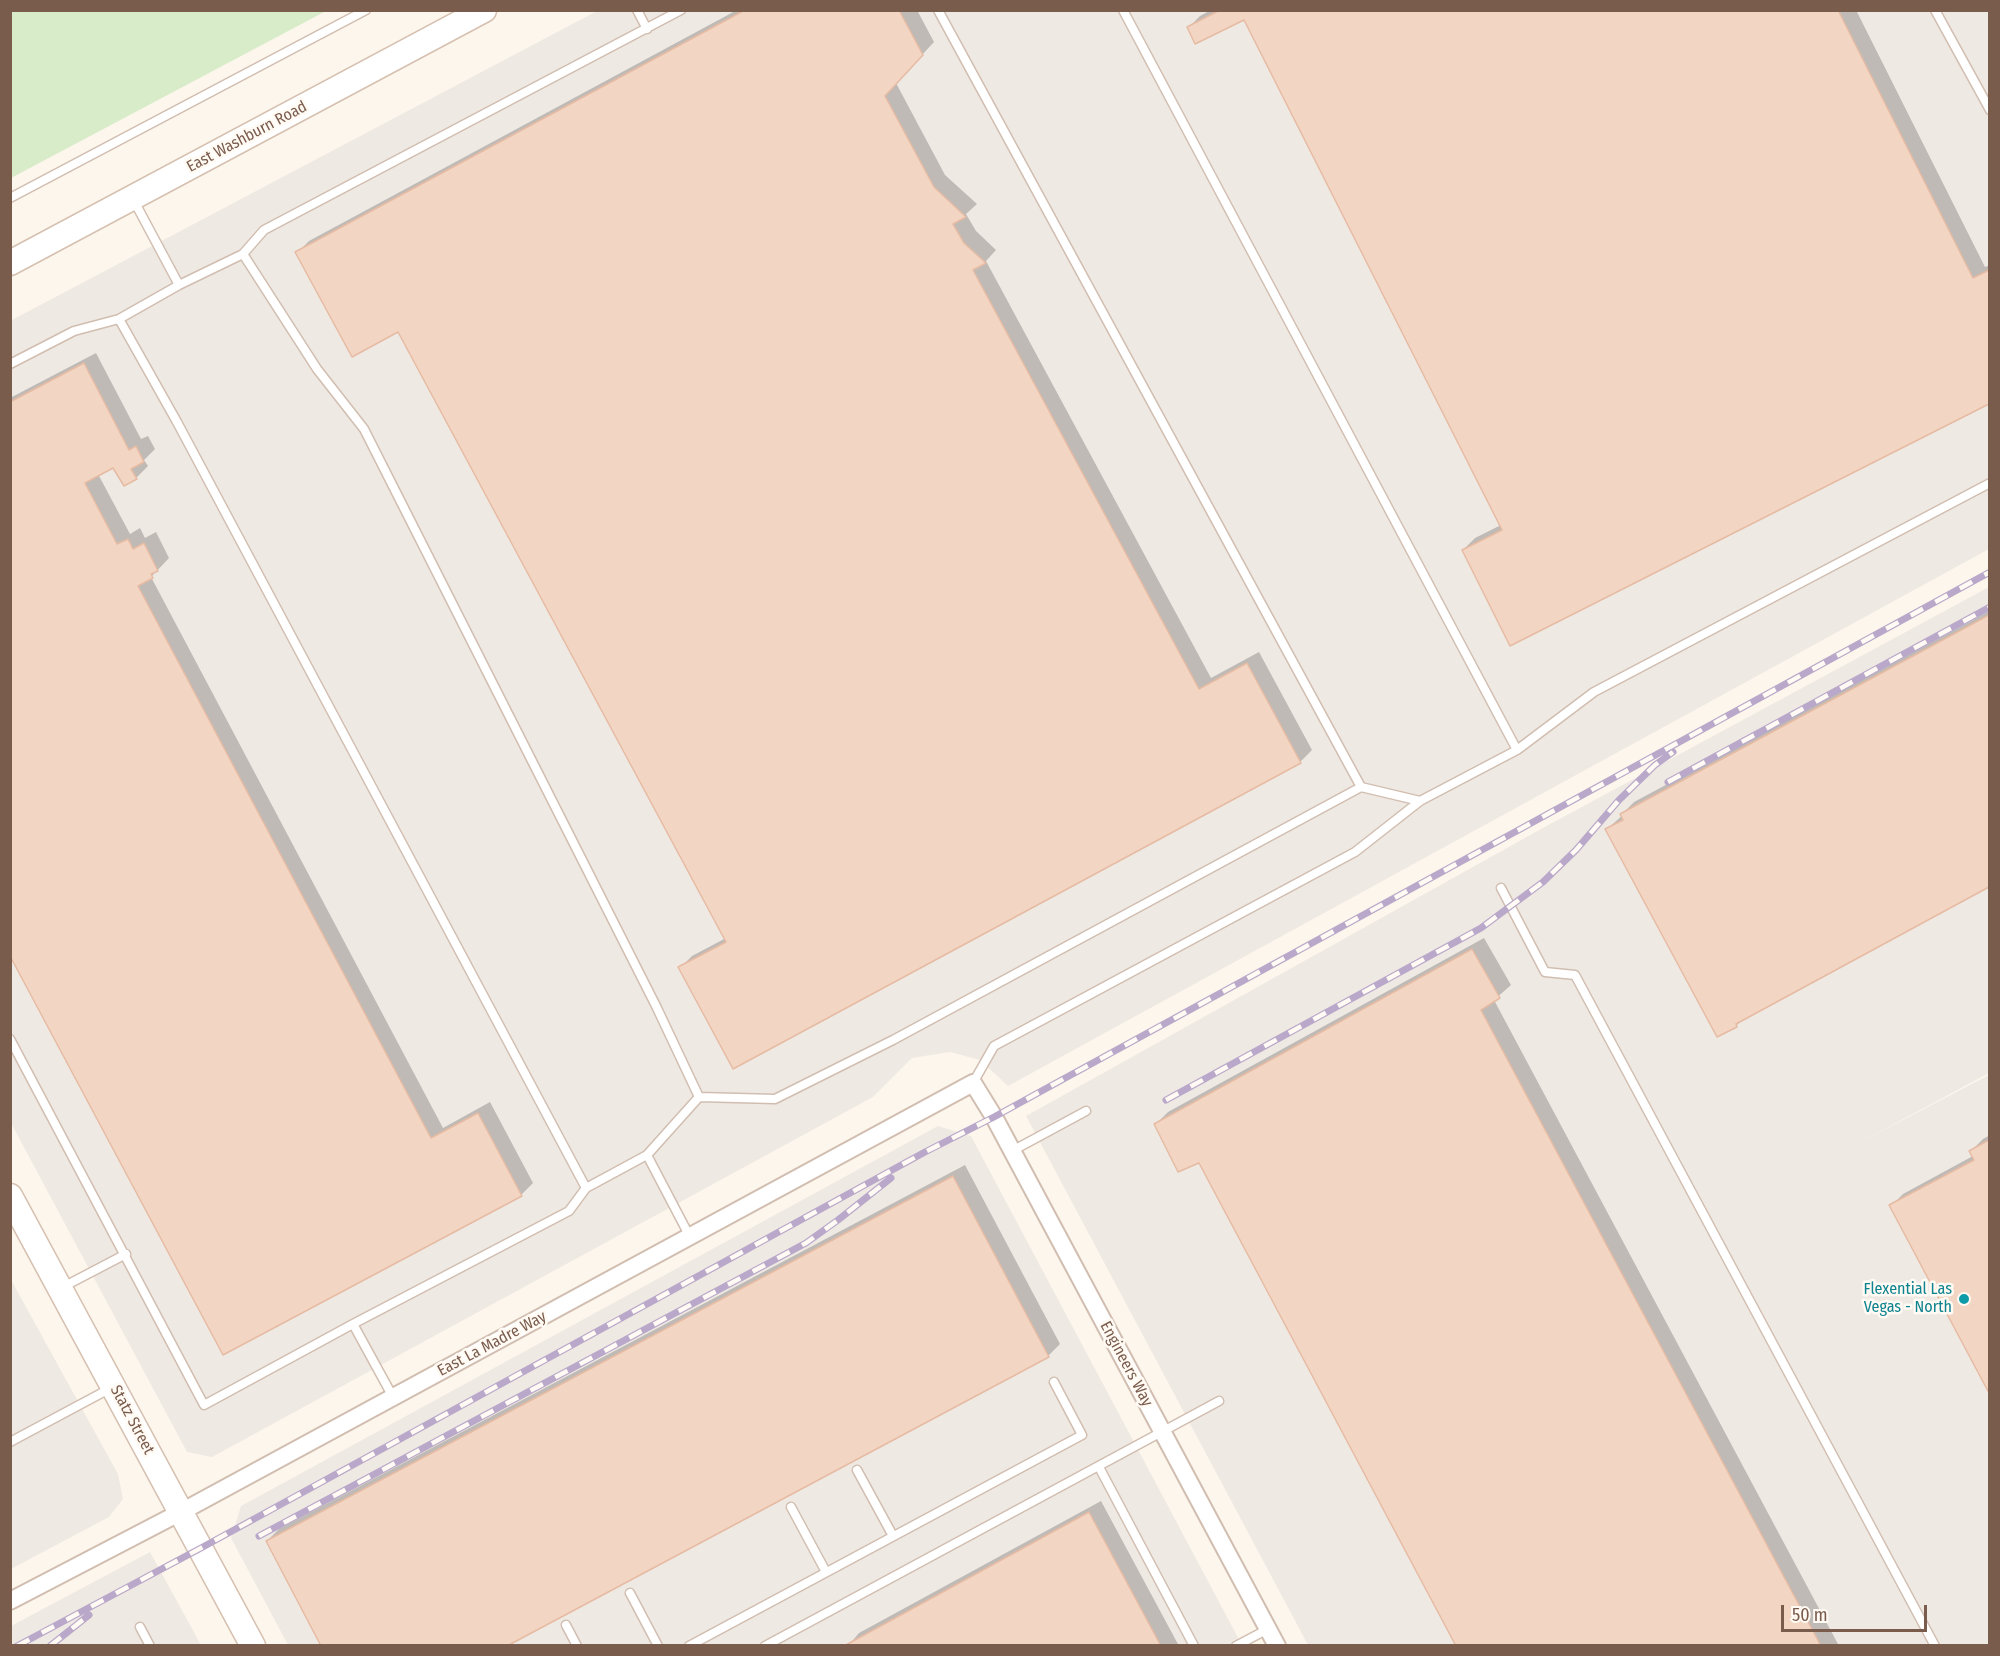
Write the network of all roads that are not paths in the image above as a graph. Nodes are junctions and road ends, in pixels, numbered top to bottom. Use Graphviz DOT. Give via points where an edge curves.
graph roads {
  1 [pos="366,10"];
  2 [pos="484,10"];
  3 [pos="637,10"];
  4 [pos="681,10"];
  5 [pos="938,10"];
  6 [pos="1123,10"];
  7 [pos="1935,10"];
  8 [pos="647,29"];
  9 [pos="1989,111"];
  10 [pos="10,198"];
  11 [pos="133,198"];
  12 [pos="243,254"];
  13 [pos="10,263"];
  14 [pos="178,285"];
  15 [pos="119,319"];
  16 [pos="10,364"];
  17 [pos="1989,483"];
  18 [pos="1517,750"];
  19 [pos="1361,788"];
  20 [pos="1420,801"];
  21 [pos="1501,888"];
  22 [pos="10,1039"];
  23 [pos="973,1083"];
  24 [pos="699,1097"];
  25 [pos="1086,1111"];
  26 [pos="1012,1151"];
  27 [pos="647,1155"];
  28 [pos="586,1188"];
  29 [pos="10,1196"];
  30 [pos="690,1237"];
  31 [pos="126,1254"];
  32 [pos="61,1288"];
  33 [pos="353,1324"];
  34 [pos="1054,1382"];
  35 [pos="114,1387"];
  36 [pos="393,1397"];
  37 [pos="1218,1401"];
  38 [pos="1163,1432"];
  39 [pos="10,1442"];
  40 [pos="1099,1467"];
  41 [pos="857,1470"];
  42 [pos="791,1507"];
  43 [pos="181,1512"];
  44 [pos="893,1536"];
  45 [pos="826,1572"];
  46 [pos="630,1593"];
  47 [pos="10,1601"];
  48 [pos="566,1625"];
  49 [pos="140,1627"];
  50 [pos="1268,1629"];
  51 [pos="150,1646"];
  52 [pos="253,1646"];
  53 [pos="578,1646"];
  54 [pos="658,1646"];
  55 [pos="689,1646"];
  56 [pos="765,1646"];
  57 [pos="1194,1646"];
  58 [pos="1236,1646"];
  59 [pos="1277,1646"];
  60 [pos="1935,1646"];
  1 -- 10 [label="lane"];
  2 -- 11 [label="street, East Washburn Road"];
  3 -- 8 [label="lane"];
  4 -- 8 [label="lane"];
  5 -- 19 [label="lane"];
  6 -- 18 [label="lane"];
  7 -- 9 [label="lane"];
  8 -- 12 [label="lane" via="264,230"];
  11 -- 13 [label="street, East Washburn Road"];
  11 -- 14 [label="lane"];
  12 -- 14 [label="lane"];
  12 -- 24 [label="lane" via="317,369 364,429"];
  14 -- 15 [label="lane"];
  15 -- 16 [label="lane" via="74,331"];
  15 -- 28 [label="lane"];
  17 -- 18 [label="lane" via="1594,692"];
  18 -- 20 [label="lane"];
  19 -- 20 [label="lane"];
  19 -- 24 [label="lane" via="893,1040 775,1099"];
  20 -- 23 [label="lane" via="1355,852 994,1046"];
  21 -- 60 [label="lane" via="1545,972 1575,975"];
  22 -- 31 [label="lane"];
  23 -- 26 [label="street, Engineers Way"];
  23 -- 30 [label="street, East La Madre Way"];
  24 -- 27 [label="lane"];
  25 -- 26 [label="lane"];
  26 -- 38 [label="street, Engineers Way"];
  27 -- 28 [label="lane"];
  27 -- 30 [label="lane"];
  28 -- 33 [label="lane" via="569,1211"];
  29 -- 32 [label="street, Statz Street"];
  30 -- 36 [label="street, East La Madre Way"];
  31 -- 32 [label="lane"];
  31 -- 33 [label="lane" via="204,1406"];
  32 -- 35 [label="street, Statz Street"];
  33 -- 36 [label="lane"];
  34 -- 44 [label="lane" via="1082,1435"];
  35 -- 39 [label="lane"];
  35 -- 43 [label="street, Statz Street"];
  36 -- 43 [label="street, East La Madre Way"];
  37 -- 38 [label="lane"];
  38 -- 40 [label="lane"];
  38 -- 50 [label="street, Engineers Way"];
  40 -- 56 [label="lane"];
  40 -- 57 [label="lane"];
  41 -- 44 [label="lane"];
  42 -- 45 [label="lane"];
  43 -- 47 [label="street, East La Madre Way"];
  43 -- 52 [label="street, Statz Street"];
  44 -- 45 [label="lane"];
  45 -- 55 [label="lane"];
  46 -- 54 [label="lane"];
  48 -- 53 [label="lane"];
  49 -- 51 [label="lane"];
  50 -- 58 [label="lane"];
  50 -- 59 [label="street, Engineers Way"];
}
